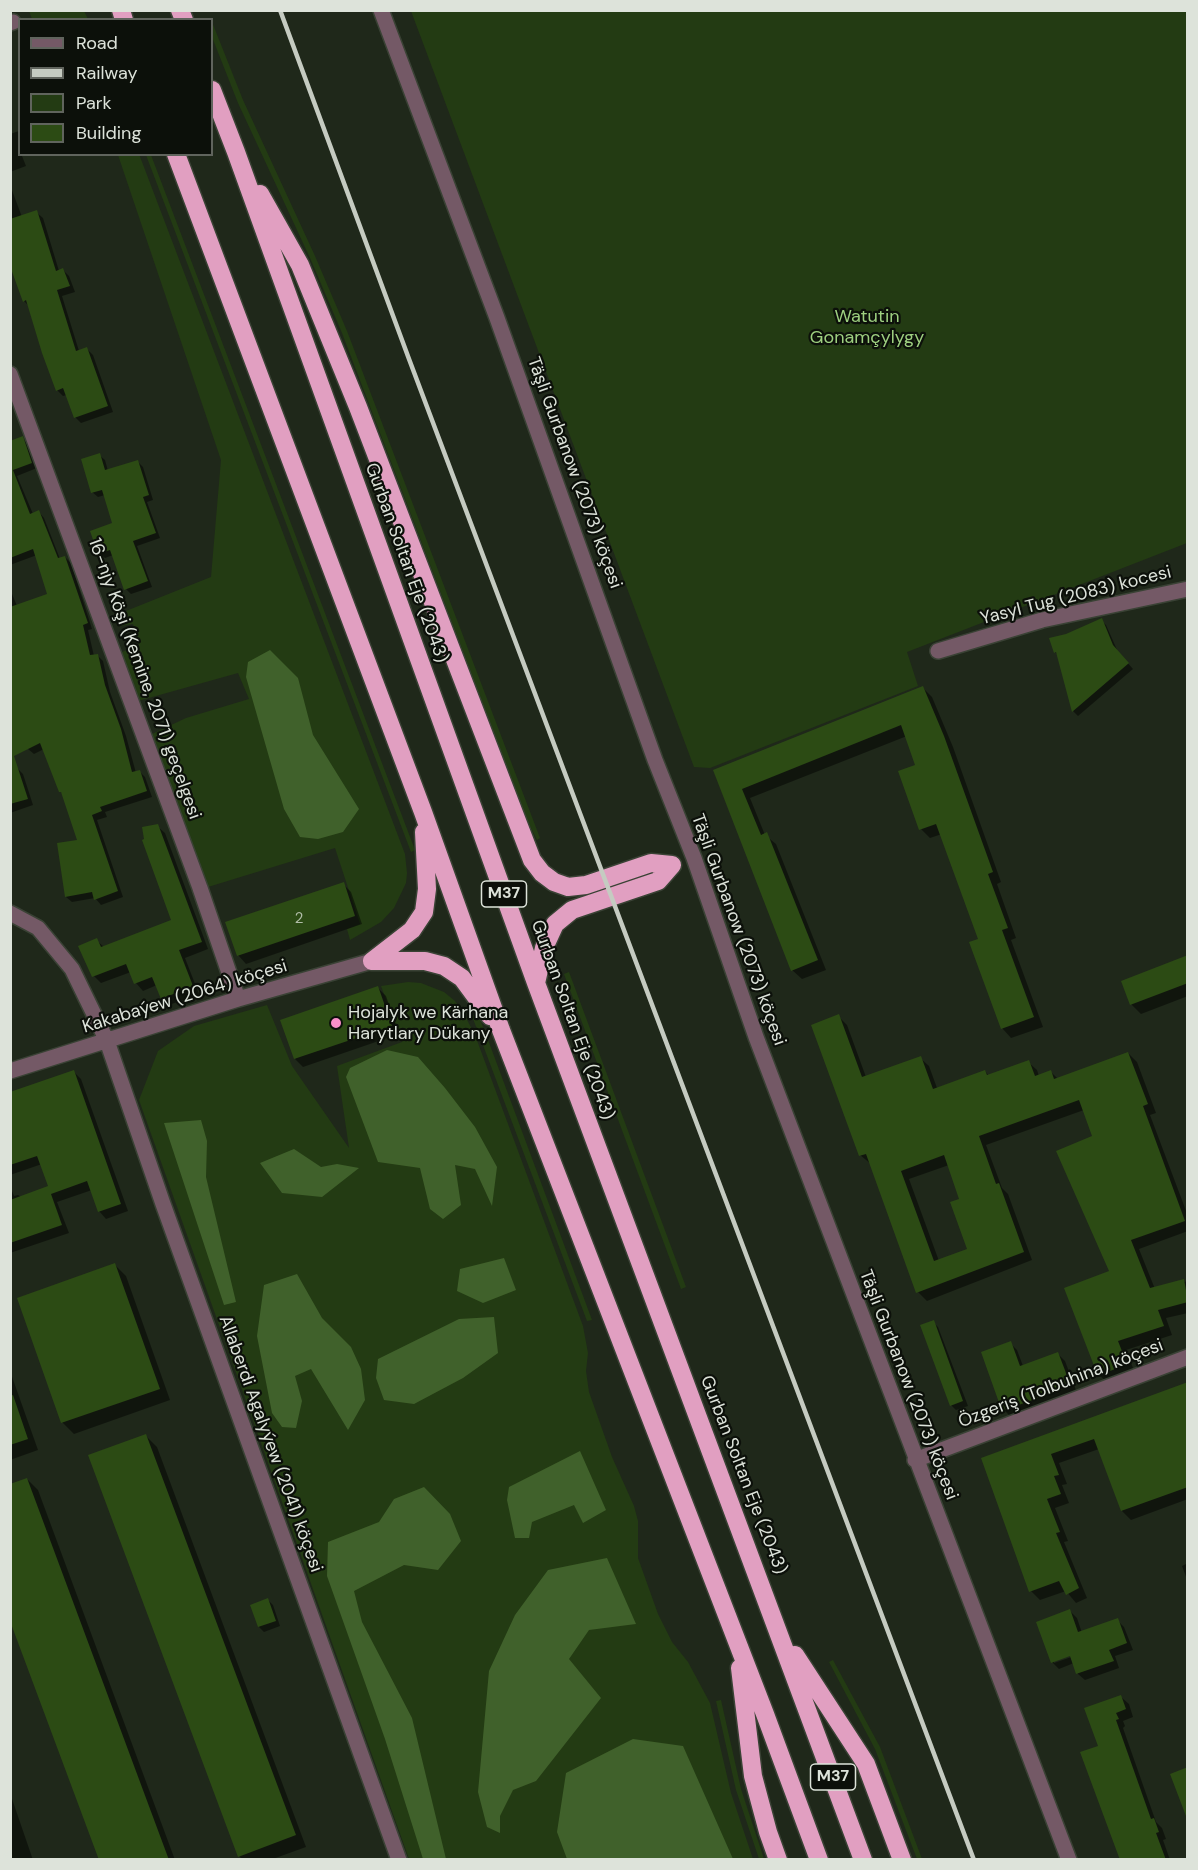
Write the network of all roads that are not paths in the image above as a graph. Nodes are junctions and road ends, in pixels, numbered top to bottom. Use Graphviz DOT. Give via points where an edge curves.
graph roads {
  1 [pos="381,10"];
  2 [pos="213,93"];
  3 [pos="236,152"];
  4 [pos="177,156"];
  5 [pos="10,374"];
  6 [pos="1188,589"];
  7 [pos="938,651"];
  8 [pos="423,812"];
  9 [pos="694,858"];
  10 [pos="672,865"];
  11 [pos="10,914"];
  12 [pos="372,961"];
  13 [pos="536,983"];
  14 [pos="238,999"];
  15 [pos="501,1030"];
  16 [pos="107,1041"];
  17 [pos="10,1071"];
  18 [pos="1188,1357"];
  19 [pos="915,1460"];
  20 [pos="780,1633"];
  21 [pos="737,1645"];
  22 [pos="399,1860"];
  23 [pos="778,1860"];
  24 [pos="819,1860"];
  25 [pos="863,1860"];
  26 [pos="902,1860"];
  27 [pos="1069,1860"];
  1 -- 9 [label="street, Täşli Gurbanow (2073) köçesi"];
  2 -- 3 [label="highway, Gurban Soltan Eje (2043) / M37"];
  3 -- 10 [label="highway" via="300,265 532,860 554,882 568,887 586,885 651,863"];
  3 -- 13 [label="highway, Gurban Soltan Eje (2043) / M37"];
  4 -- 8 [label="highway, M37"];
  5 -- 14 [label="street, 16-njy Köşi (Kemine, 2071) geçelgesi"];
  6 -- 7 [label="street, Yasyl Tug (2083) kocesi" via="1042,620"];
  8 -- 12 [label="highway" via="427,889 424,912 412,930"];
  8 -- 15 [label="highway, M37"];
  9 -- 10 [label="street"];
  9 -- 19 [label="street, Täşli Gurbanow (2073) köçesi" via="756,1037"];
  10 -- 13 [label="highway" via="658,881 572,910 555,924 544,948"];
  11 -- 16 [label="street, Allaberdi Agalyýew (2041) köçesi" via="38,928 72,969"];
  12 -- 14 [label="street, Kakabaýew (2064) köçesi"];
  12 -- 15 [label="highway" via="425,961 444,966 462,978"];
  13 -- 20 [label="highway, Gurban Soltan Eje (2043) / M37"];
  14 -- 16 [label="street, Kakabaýew (2064) köçesi"];
  15 -- 21 [label="highway, M37"];
  16 -- 17 [label="street, Kakabaýew (2064) köçesi"];
  16 -- 22 [label="street, Allaberdi Agalyýew (2041) köçesi"];
  18 -- 19 [label="street, Özgeriş (Tolbuhina) köçesi"];
  19 -- 27 [label="street, Täşli Gurbanow (2073) köçesi"];
  20 -- 25 [label="highway, Gurban Soltan Eje (2043) / M37"];
  20 -- 26 [label="highway" via="866,1764"];
  21 -- 23 [label="highway" via="753,1776"];
  21 -- 24 [label="highway, M37"];
}
